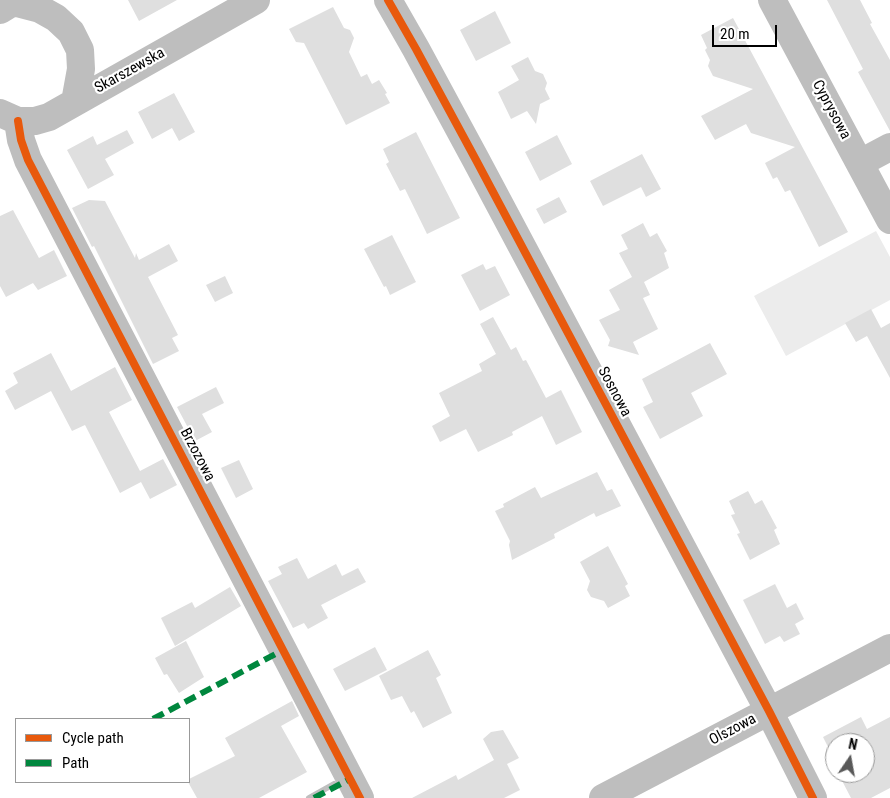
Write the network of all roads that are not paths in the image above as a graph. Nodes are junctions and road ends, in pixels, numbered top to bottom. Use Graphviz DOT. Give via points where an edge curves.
graph roads {
  1 [pos="256,0"];
  2 [pos="388,0"];
  3 [pos="772,0"];
  4 [pos="7,8"];
  5 [pos="75,102"];
  6 [pos="9,117"];
  7 [pos="890,147"];
  8 [pos="860,163"];
  9 [pos="890,220"];
  10 [pos="890,648"];
  11 [pos="769,711"];
  12 [pos="360,798"];
  13 [pos="602,798"];
  14 [pos="813,798"];
  1 -- 5 [label="street, Skarszewska"];
  2 -- 11 [label="street, Sosnowa"];
  3 -- 8 [label="street, Cyprysowa"];
  4 -- 5 [label="street" via="40,9 71,32 80,50 81,70"];
  5 -- 6 [label="street, Skarszewska" via="35,121"];
  6 -- 12 [label="street, Brzozowa" via="28,160"];
  7 -- 8 [label="street"];
  8 -- 9 [label="street, Cyprysowa"];
  10 -- 11 [label="street, Olszowa"];
  11 -- 13 [label="street, Olszowa"];
  11 -- 14 [label="street, Sosnowa"];
}
